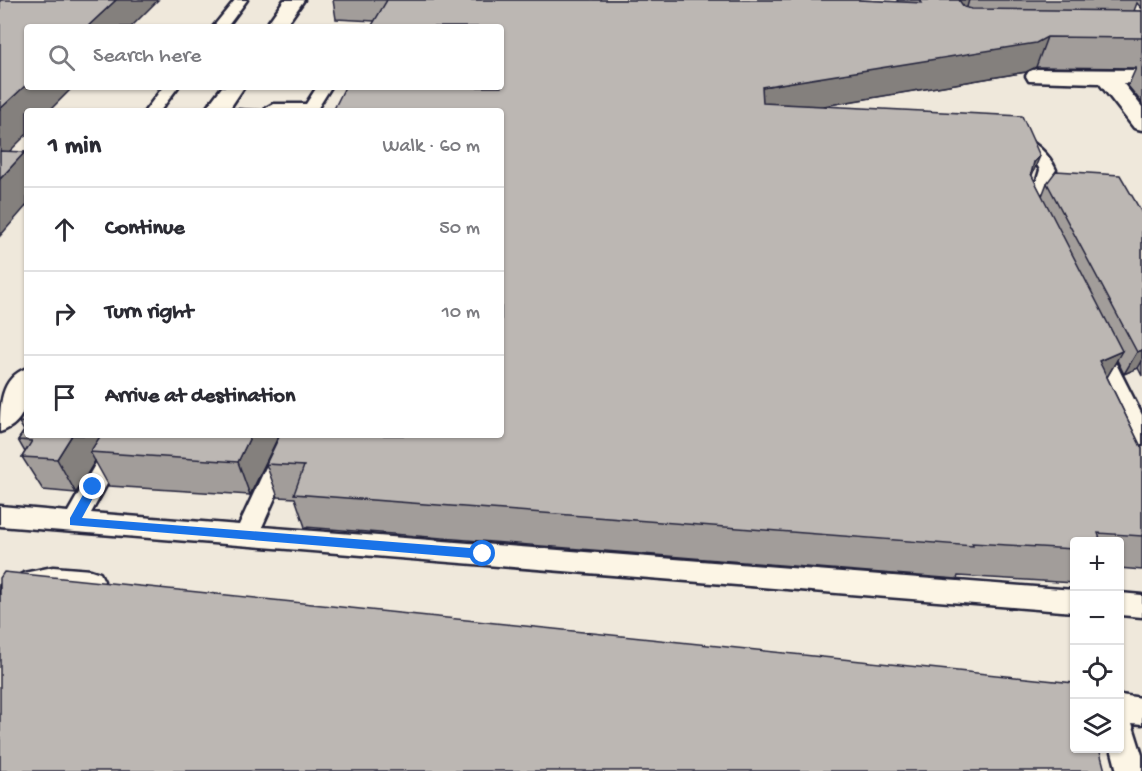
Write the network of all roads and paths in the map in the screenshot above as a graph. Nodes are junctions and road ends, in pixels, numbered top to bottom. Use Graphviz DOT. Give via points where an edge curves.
graph roads {
  1 [pos="241,0"];
  2 [pos="294,0"];
  3 [pos="222,24"];
  4 [pos="277,24"];
  5 [pos="1037,76"];
  6 [pos="1105,76"];
  7 [pos="1142,77"];
  8 [pos="169,90"];
  9 [pos="231,90"];
  10 [pos="322,90"];
  11 [pos="154,108"];
  12 [pos="218,108"];
  13 [pos="311,108"];
  14 [pos="1142,123"];
  15 [pos="1000,130"];
  16 [pos="1036,221"];
  17 [pos="1092,334"];
  18 [pos="24,384"];
  19 [pos="0,419"];
  20 [pos="1142,437"];
  21 [pos="121,438"];
  22 [pos="291,438"];
  23 [pos="0,516"];
  24 [pos="74,522"];
  25 [pos="246,536"];
  26 [pos="112,584"];
  27 [pos="0,601"];
  28 [pos="1070,601"];
  29 [pos="1124,604"];
  30 [pos="1142,606"];
  31 [pos="1124,709"];
  32 [pos="1142,711"];
  33 [pos="1124,745"];
  34 [pos="1132,771"];
  1 -- 3 [label="lane"];
  2 -- 4 [label="street"];
  5 -- 6 [label="street"];
  6 -- 7 [label="street"];
  6 -- 14 [label="street"];
  8 -- 11 [label="lane"];
  9 -- 12 [label="street"];
  10 -- 13 [label="lane"];
  15 -- 16 [label="lane" via="1042,157 1046,182 1029,196 1028,205"];
  17 -- 20 [label="lane"];
  18 -- 19 [label="street"];
  21 -- 24 [label="lane"];
  22 -- 25 [label="lane"];
  23 -- 24 [label="lane"];
  24 -- 25 [label="lane"];
  25 -- 28 [label="lane"];
  26 -- 27 [label="lane" via="53,576 32,580"];
  29 -- 30 [label="lane"];
  31 -- 32 [label="lane"];
  33 -- 34 [label="lane"];
}
